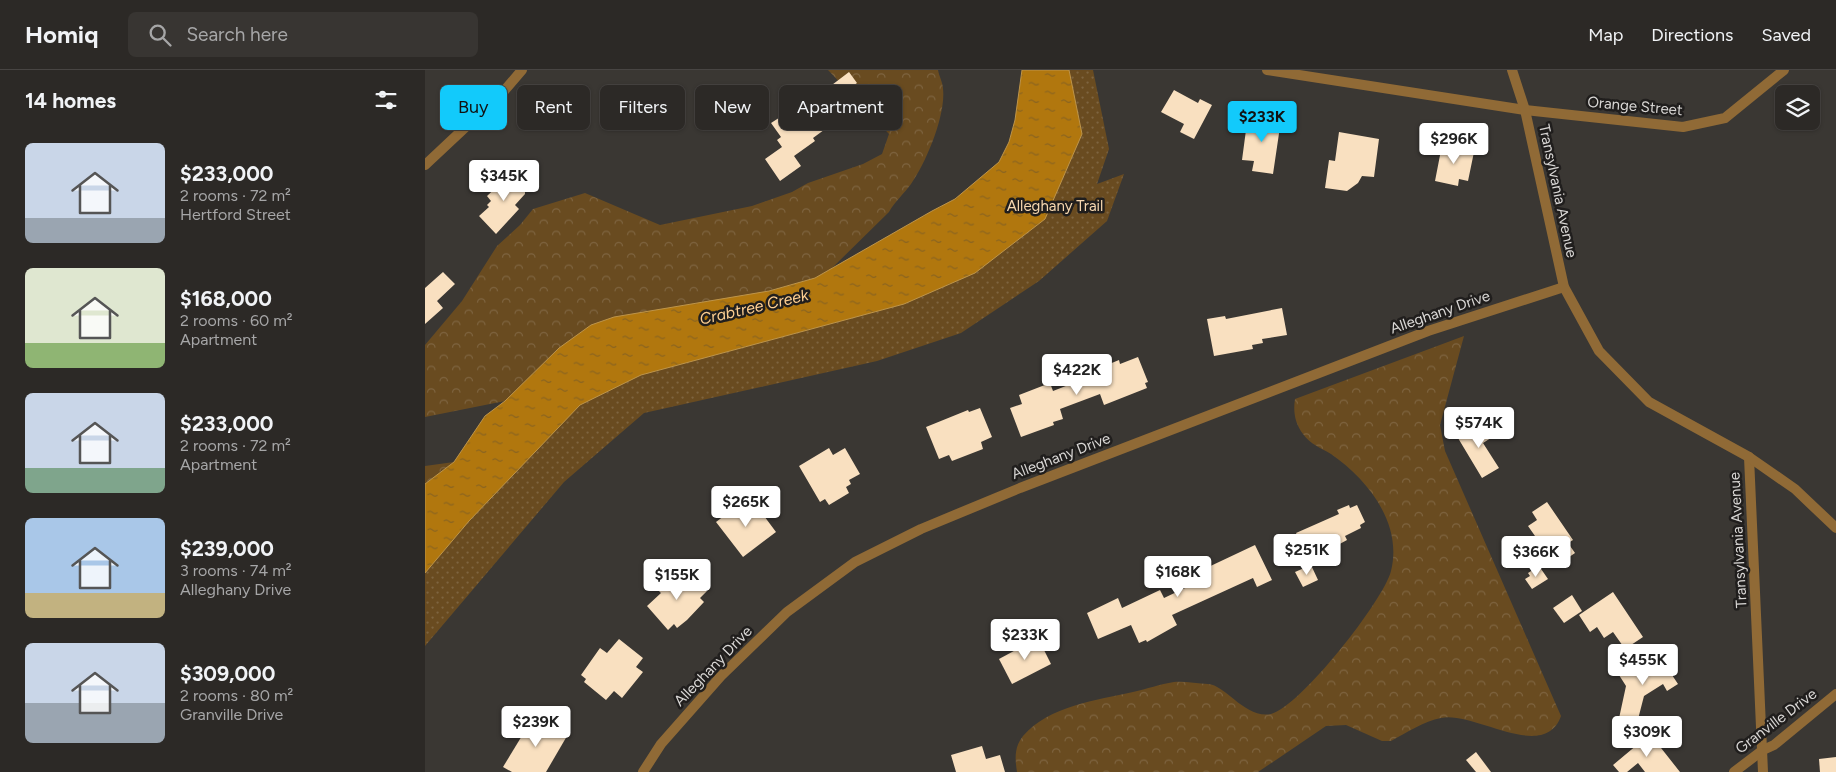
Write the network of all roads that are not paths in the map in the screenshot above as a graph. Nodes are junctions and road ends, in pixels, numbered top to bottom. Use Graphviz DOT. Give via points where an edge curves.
graph roads {
  1 [pos="522,70"];
  2 [pos="1267,70"];
  3 [pos="1512,70"];
  4 [pos="1784,70"];
  5 [pos="1525,110"];
  6 [pos="425,165"];
  7 [pos="1564,288"];
  8 [pos="1749,457"];
  9 [pos="1836,528"];
  10 [pos="1836,694"];
  11 [pos="1763,750"];
  12 [pos="643,772"];
  13 [pos="1734,772"];
  14 [pos="1763,772"];
  1 -- 6 [label="street"];
  2 -- 5 [label="street, Orange Street"];
  3 -- 5 [label="street, Transylvania Avenue"];
  4 -- 5 [label="street, Orange Street" via="1725,118 1683,126"];
  5 -- 7 [label="street, Transylvania Avenue"];
  7 -- 8 [label="street, Transylvania Avenue" via="1599,351 1649,402"];
  7 -- 12 [label="street, Alleghany Drive" via="1428,331 1020,488 921,529 855,562 787,612 721,676 661,744"];
  8 -- 9 [label="street" via="1795,489"];
  8 -- 11 [label="street, Transylvania Avenue"];
  10 -- 11 [label="street, Granville Drive" via="1775,744"];
  11 -- 13 [label="street, Granville Drive"];
  11 -- 14 [label="street, Transylvania Avenue"];
}
